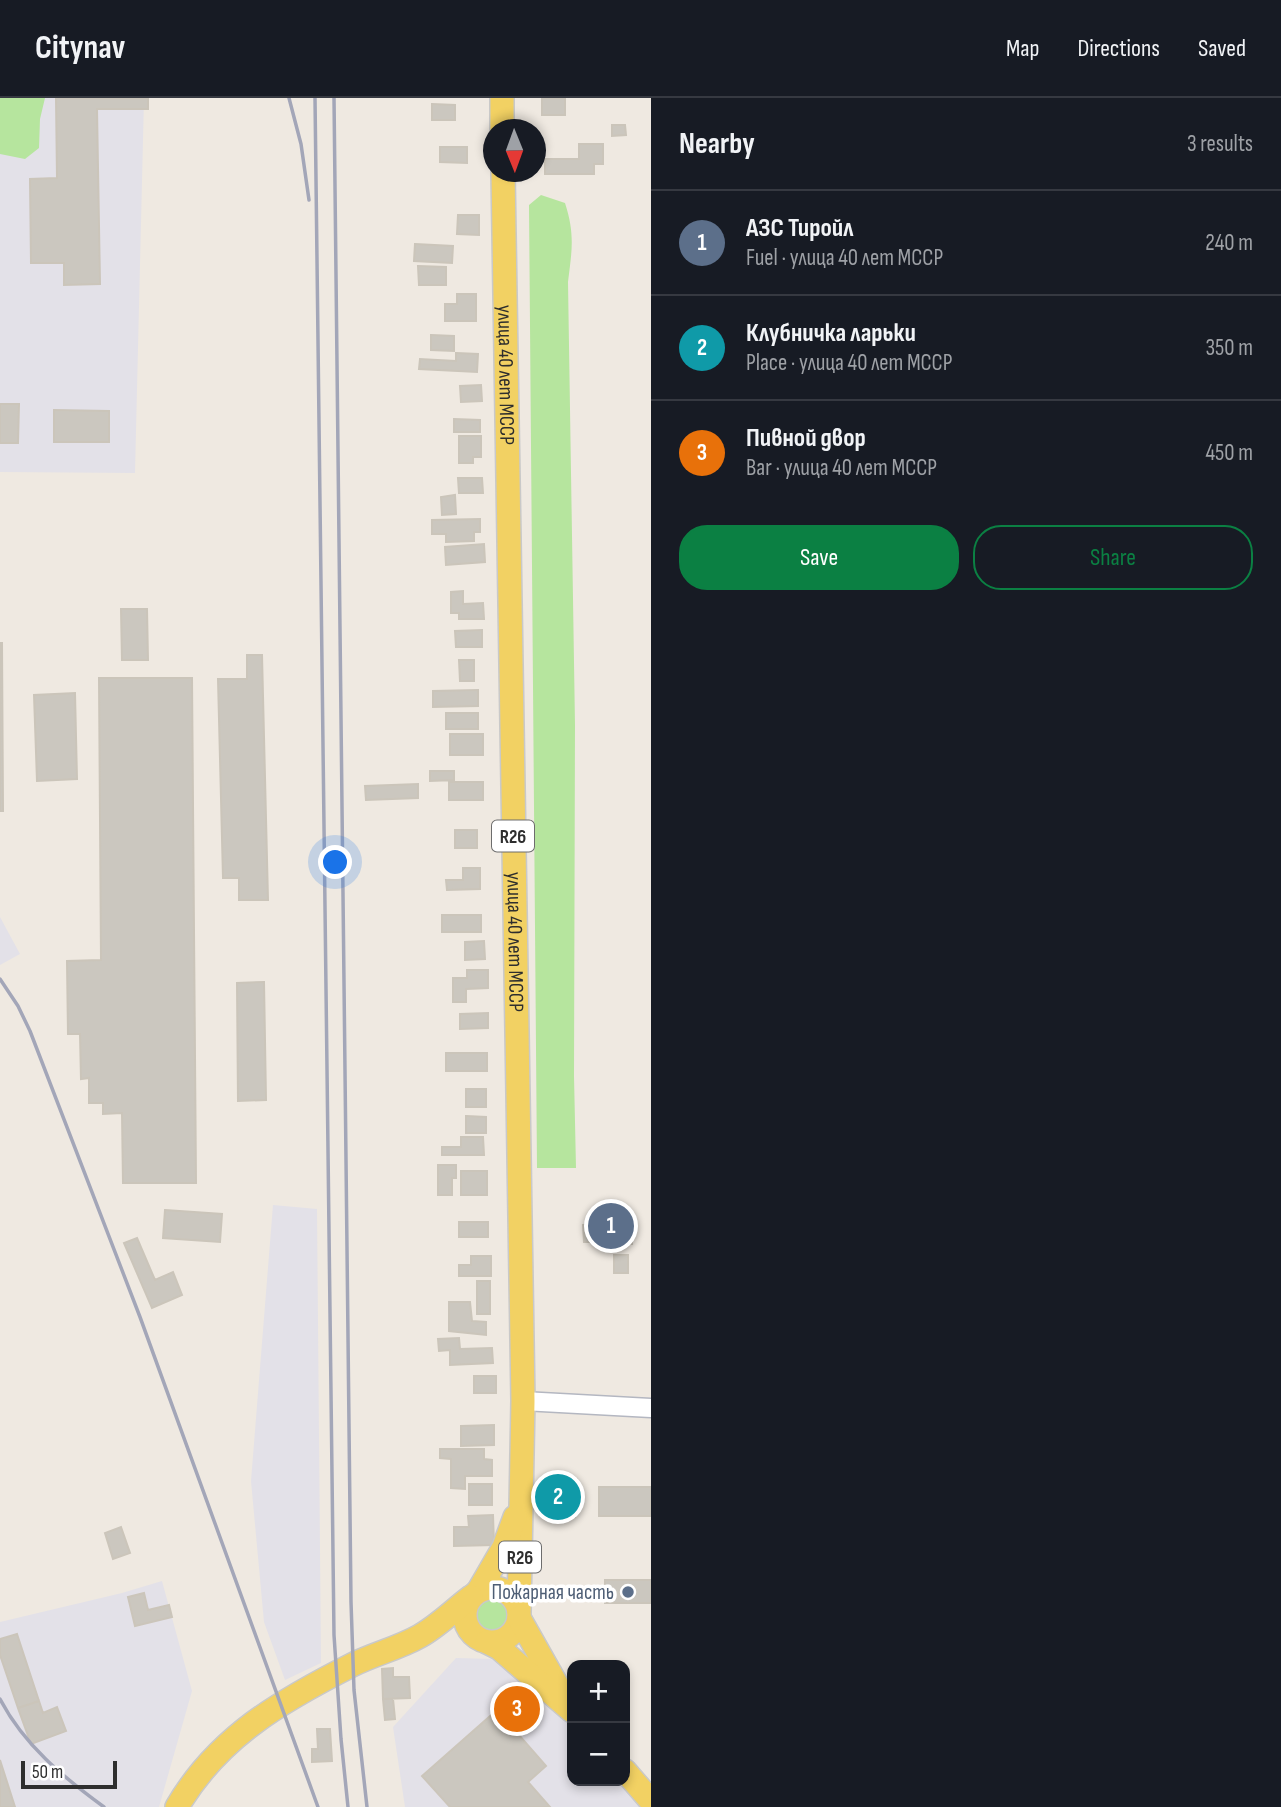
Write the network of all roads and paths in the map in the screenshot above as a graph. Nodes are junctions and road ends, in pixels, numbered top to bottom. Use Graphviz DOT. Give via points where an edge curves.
graph roads {
  1 [pos="502,98"];
  2 [pos="502,119"];
  3 [pos="503,182"];
  4 [pos="523,1401"];
  5 [pos="651,1408"];
  6 [pos="521,1501"];
  7 [pos="475,1594"];
  8 [pos="519,1615"];
  9 [pos="422,1636"];
  10 [pos="483,1641"];
  11 [pos="567,1702"];
  12 [pos="567,1707"];
  13 [pos="630,1777"];
  14 [pos="651,1801"];
  15 [pos="177,1807"];
  1 -- 2 [label="main road"];
  3 -- 4 [label="main road, улица 40 лет МССР / R26"];
  4 -- 5 [label="street"];
  4 -- 6 [label="main road, улица 40 лет МССР / R26"];
  6 -- 7 [label="main road, улица 40 лет МССР / R26" via="504,1547"];
  6 -- 8 [label="main road, улица 40 лет МССР / R26"];
  7 -- 8 [label="main road" via="486,1588 501,1589 513,1598"];
  7 -- 9 [label="main road"];
  7 -- 10 [label="main road" via="464,1616 472,1634"];
  8 -- 10 [label="main road" via="508,1637"];
  8 -- 11 [label="main road"];
  9 -- 10 [label="main road" via="464,1634"];
  9 -- 15 [label="main road" via="353,1665 249,1724 208,1763"];
  10 -- 12 [label="main road" via="499,1648"];
  13 -- 14 [label="main road"];
}
